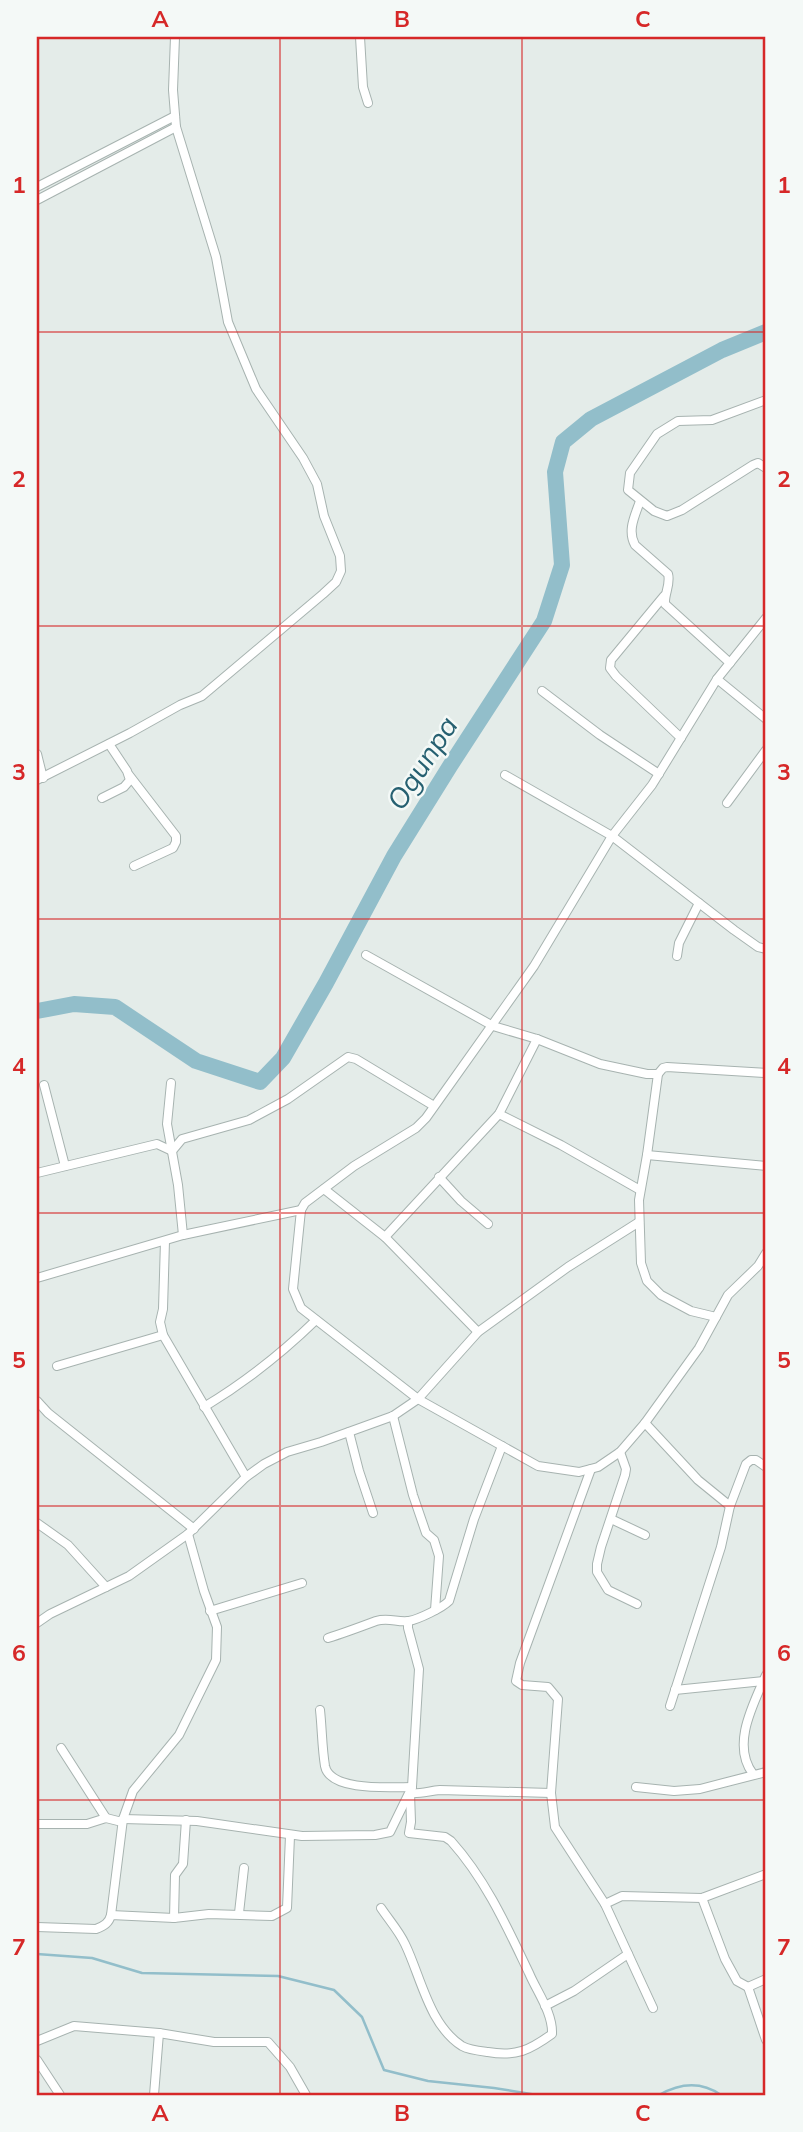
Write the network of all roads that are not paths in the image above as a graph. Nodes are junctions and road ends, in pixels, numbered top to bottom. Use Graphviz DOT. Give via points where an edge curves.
graph roads {
  1 [pos="175,37"];
  2 [pos="360,37"];
  3 [pos="368,103"];
  4 [pos="174,116"];
  5 [pos="176,127"];
  6 [pos="37,187"];
  7 [pos="37,200"];
  8 [pos="766,400"];
  9 [pos="766,468"];
  10 [pos="640,501"];
  11 [pos="664,596"];
  12 [pos="766,618"];
  13 [pos="730,663"];
  14 [pos="718,679"];
  15 [pos="542,691"];
  16 [pos="766,719"];
  17 [pos="681,738"];
  18 [pos="109,744"];
  19 [pos="766,750"];
  20 [pos="37,754"];
  21 [pos="659,774"];
  22 [pos="129,775"];
  23 [pos="505,775"];
  24 [pos="40,779"];
  25 [pos="102,798"];
  26 [pos="727,803"];
  27 [pos="611,836"];
  28 [pos="134,866"];
  29 [pos="699,903"];
  30 [pos="766,949"];
  31 [pos="366,955"];
  32 [pos="677,956"];
  33 [pos="493,1026"];
  34 [pos="537,1040"];
  35 [pos="766,1073"];
  36 [pos="658,1074"];
  37 [pos="172,1083"];
  38 [pos="44,1085"];
  39 [pos="434,1106"];
  40 [pos="499,1114"];
  41 [pos="172,1151"];
  42 [pos="648,1155"];
  43 [pos="65,1166"];
  44 [pos="766,1166"];
  45 [pos="37,1173"];
  46 [pos="439,1177"];
  47 [pos="324,1189"];
  48 [pos="640,1190"];
  49 [pos="301,1210"];
  50 [pos="639,1222"];
  51 [pos="488,1224"];
  52 [pos="183,1234"];
  53 [pos="385,1237"];
  54 [pos="165,1241"];
  55 [pos="766,1254"];
  56 [pos="37,1278"];
  57 [pos="716,1317"];
  58 [pos="316,1320"];
  59 [pos="478,1332"];
  60 [pos="163,1335"];
  61 [pos="57,1366"];
  62 [pos="418,1399"];
  63 [pos="37,1401"];
  64 [pos="204,1407"];
  65 [pos="393,1416"];
  66 [pos="645,1423"];
  67 [pos="349,1432"];
  68 [pos="502,1446"];
  69 [pos="620,1452"];
  70 [pos="766,1467"];
  71 [pos="591,1469"];
  72 [pos="246,1477"];
  73 [pos="730,1506"];
  74 [pos="373,1513"];
  75 [pos="611,1519"];
  76 [pos="37,1523"];
  77 [pos="191,1531"];
  78 [pos="645,1535"];
  79 [pos="302,1583"];
  80 [pos="106,1587"];
  81 [pos="638,1604"];
  82 [pos="435,1610"];
  83 [pos="210,1611"];
  84 [pos="408,1621"];
  85 [pos="37,1623"];
  86 [pos="328,1638"];
  87 [pos="765,1678"];
  88 [pos="675,1690"];
  89 [pos="670,1706"];
  90 [pos="320,1710"];
  91 [pos="61,1748"];
  92 [pos="766,1772"];
  93 [pos="753,1774"];
  94 [pos="636,1787"];
  95 [pos="411,1790"];
  96 [pos="551,1793"];
  97 [pos="106,1818"];
  98 [pos="187,1820"];
  99 [pos="122,1821"];
  100 [pos="39,1824"];
  101 [pos="390,1832"];
  102 [pos="409,1833"];
  103 [pos="290,1836"];
  104 [pos="244,1868"];
  105 [pos="766,1874"];
  106 [pos="702,1898"];
  107 [pos="606,1904"];
  108 [pos="381,1908"];
  109 [pos="239,1913"];
  110 [pos="111,1915"];
  111 [pos="174,1918"];
  112 [pos="37,1927"];
  113 [pos="628,1954"];
  114 [pos="766,1979"];
  115 [pos="748,1987"];
  116 [pos="545,2006"];
  117 [pos="653,2008"];
  118 [pos="159,2033"];
  119 [pos="766,2040"];
  120 [pos="37,2041"];
  121 [pos="37,2060"];
  122 [pos="60,2095"];
  123 [pos="154,2095"];
  124 [pos="306,2095"];
  1 -- 4 [label="street"];
  2 -- 3 [label="street"];
  4 -- 5 [label="street"];
  4 -- 6 [label="street"];
  5 -- 7 [label="street"];
  5 -- 18 [label="street" via="216,257 228,322 256,389 317,484 341,571 336,582 202,696"];
  8 -- 10 [label="street" via="712,420 678,421 657,434 627,483"];
  9 -- 10 [label="street" via="753,465 667,516"];
  10 -- 11 [label="street" via="632,540 668,574"];
  11 -- 13 [label="street" via="666,604"];
  11 -- 17 [label="street" via="611,660 610,668"];
  12 -- 13 [label="street"];
  13 -- 14 [label="street"];
  14 -- 16 [label="street"];
  14 -- 17 [label="street"];
  15 -- 21 [label="street"];
  17 -- 21 [label="street"];
  18 -- 22 [label="street"];
  18 -- 24 [label="street"];
  19 -- 26 [label="street"];
  20 -- 24 [label="street"];
  21 -- 27 [label="street"];
  22 -- 25 [label="street" via="127,784"];
  22 -- 28 [label="street" via="176,836 173,848"];
  23 -- 27 [label="street"];
  27 -- 29 [label="street"];
  27 -- 33 [label="street"];
  29 -- 30 [label="street"];
  29 -- 32 [label="street"];
  31 -- 33 [label="street"];
  33 -- 34 [label="street"];
  33 -- 39 [label="street"];
  34 -- 36 [label="street" via="600,1064"];
  34 -- 40 [label="street"];
  35 -- 36 [label="street" via="663,1068"];
  36 -- 42 [label="street"];
  37 -- 41 [label="street" via="167,1124"];
  38 -- 43 [label="street"];
  39 -- 41 [label="street" via="348,1057 249,1121 182,1139"];
  39 -- 47 [label="street" via="416,1128"];
  40 -- 46 [label="street"];
  40 -- 48 [label="street"];
  41 -- 43 [label="street" via="157,1144"];
  41 -- 52 [label="street"];
  42 -- 44 [label="street"];
  42 -- 48 [label="street"];
  43 -- 45 [label="street"];
  46 -- 51 [label="street"];
  46 -- 53 [label="street"];
  47 -- 49 [label="street"];
  47 -- 53 [label="street"];
  48 -- 50 [label="street"];
  49 -- 52 [label="street"];
  49 -- 58 [label="street" via="293,1289 301,1308"];
  50 -- 57 [label="street" via="647,1282 691,1311"];
  50 -- 59 [label="street"];
  52 -- 54 [label="street"];
  53 -- 59 [label="street"];
  54 -- 56 [label="street"];
  54 -- 60 [label="street"];
  55 -- 57 [label="street" via="728,1295"];
  57 -- 66 [label="street"];
  58 -- 62 [label="street"];
  58 -- 64 [label="street" via="241,1385"];
  59 -- 62 [label="street"];
  60 -- 61 [label="street"];
  60 -- 64 [label="street"];
  62 -- 65 [label="street"];
  62 -- 68 [label="street"];
  63 -- 77 [label="street"];
  64 -- 72 [label="street"];
  65 -- 67 [label="street"];
  65 -- 82 [label="street" via="413,1495 439,1556"];
  66 -- 69 [label="street"];
  66 -- 73 [label="street" via="698,1480"];
  67 -- 72 [label="street" via="287,1452"];
  67 -- 74 [label="street"];
  68 -- 71 [label="street" via="538,1466 579,1472"];
  68 -- 82 [label="street" via="452,1595"];
  69 -- 71 [label="street"];
  69 -- 75 [label="street" via="626,1469"];
  70 -- 73 [label="street" via="756,1460 746,1464"];
  71 -- 96 [label="street" via="516,1681 548,1687 558,1699"];
  72 -- 77 [label="street"];
  73 -- 88 [label="street"];
  75 -- 78 [label="street"];
  75 -- 81 [label="street" via="597,1573 608,1590"];
  76 -- 80 [label="street" via="68,1545"];
  77 -- 80 [label="street"];
  77 -- 83 [label="street"];
  79 -- 83 [label="street"];
  80 -- 85 [label="street"];
  82 -- 84 [label="street"];
  83 -- 99 [label="street" via="217,1628 216,1660 179,1735 133,1791"];
  84 -- 86 [label="street" via="377,1621"];
  84 -- 95 [label="street" via="419,1668"];
  87 -- 88 [label="street"];
  87 -- 93 [label="street" via="747,1723 744,1746 743,1756"];
  88 -- 89 [label="street"];
  90 -- 95 [label="street" via="325,1768 332,1778"];
  91 -- 97 [label="street"];
  92 -- 93 [label="street"];
  93 -- 94 [label="street" via="700,1789"];
  95 -- 96 [label="street" via="419,1794 440,1790"];
  95 -- 101 [label="street"];
  95 -- 102 [label="street"];
  96 -- 107 [label="street" via="555,1827"];
  97 -- 99 [label="street"];
  97 -- 100 [label="street" via="87,1824"];
  98 -- 99 [label="street"];
  98 -- 103 [label="street"];
  98 -- 111 [label="street" via="183,1864 175,1875"];
  99 -- 110 [label="street"];
  101 -- 102 [label="street"];
  101 -- 103 [label="street"];
  102 -- 116 [label="street" via="445,1838 455,1845 484,1883"];
  103 -- 109 [label="street" via="285,1910 272,1916"];
  104 -- 109 [label="street"];
  105 -- 106 [label="street"];
  106 -- 107 [label="street" via="622,1896"];
  106 -- 115 [label="street" via="725,1959 737,1981"];
  107 -- 113 [label="street"];
  108 -- 116 [label="street" via="404,1942 437,2017 464,2047 505,2055 538,2044 552,2034"];
  109 -- 111 [label="street"];
  110 -- 111 [label="street"];
  110 -- 112 [label="street" via="96,1929"];
  113 -- 116 [label="street"];
  113 -- 117 [label="street"];
  114 -- 115 [label="street"];
  115 -- 119 [label="street"];
  118 -- 120 [label="street" via="74,2026"];
  118 -- 123 [label="street"];
  118 -- 124 [label="street" via="214,2042 268,2042"];
  121 -- 122 [label="street"];
}
